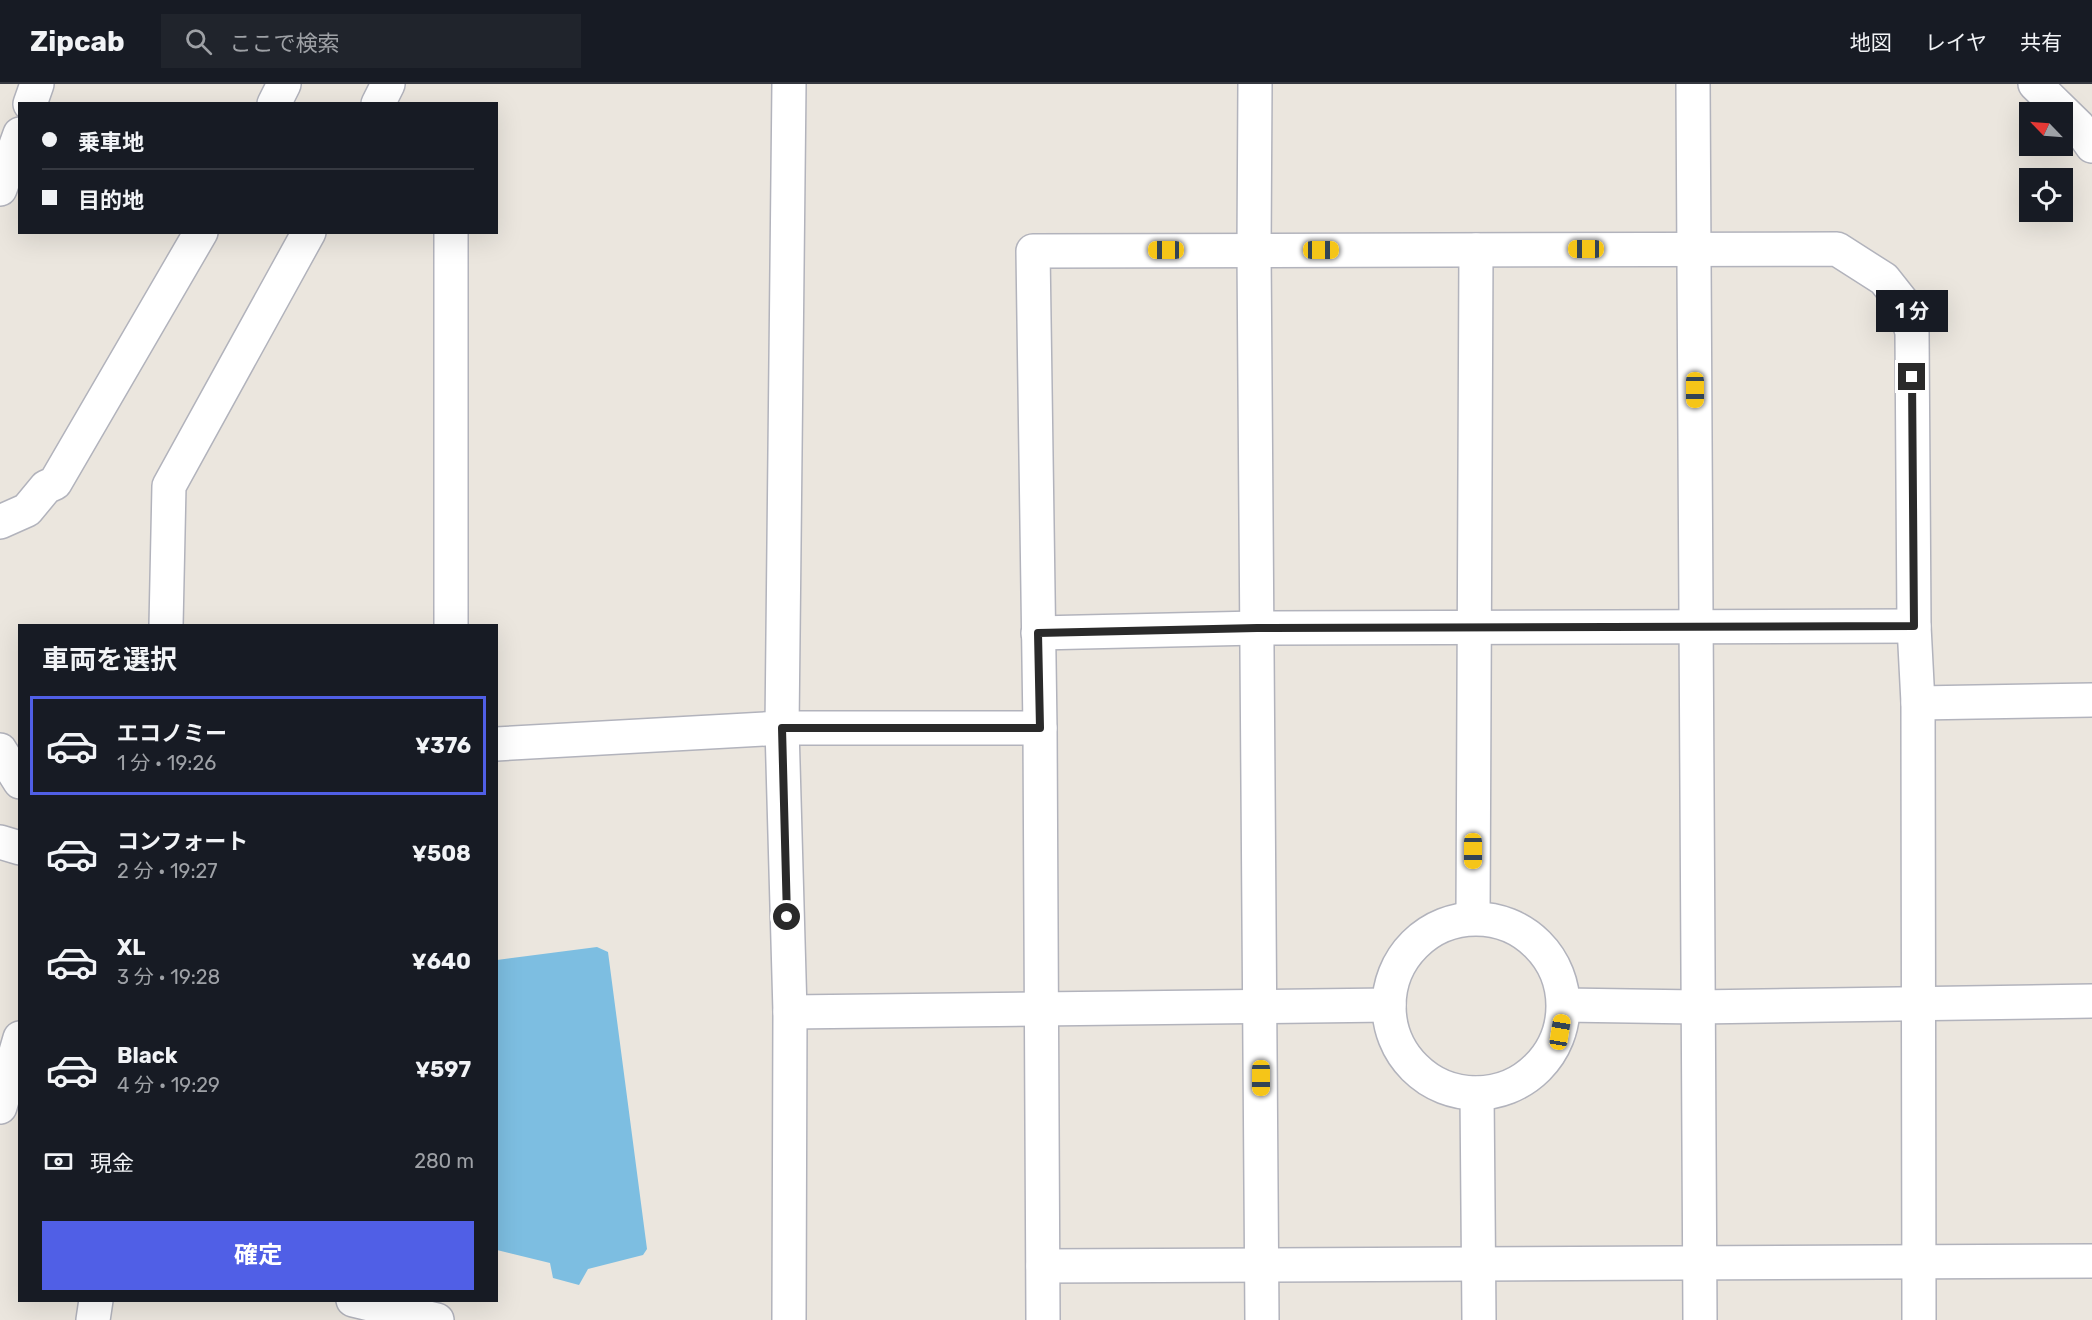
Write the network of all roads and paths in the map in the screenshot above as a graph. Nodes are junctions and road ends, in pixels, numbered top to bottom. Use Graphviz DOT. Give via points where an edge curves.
graph roads {
  1 [pos="37,84"];
  2 [pos="284,84"];
  3 [pos="388,84"];
  4 [pos="789,84"];
  5 [pos="1255,84"];
  6 [pos="1693,84"];
  7 [pos="2035,84"];
  8 [pos="31,102"];
  9 [pos="275,102"];
  10 [pos="379,102"];
  11 [pos="18,140"];
  12 [pos="2092,146"];
  13 [pos="0,189"];
  14 [pos="200,234"];
  15 [pos="308,234"];
  16 [pos="451,234"];
  17 [pos="1695,248"];
  18 [pos="1254,250"];
  19 [pos="1476,250"];
  20 [pos="0,522"];
  21 [pos="166,624"];
  22 [pos="451,624"];
  23 [pos="1914,626"];
  24 [pos="1474,627"];
  25 [pos="1696,627"];
  26 [pos="1257,628"];
  27 [pos="1038,633"];
  28 [pos="2092,700"];
  29 [pos="1918,703"];
  30 [pos="782,728"];
  31 [pos="1040,728"];
  32 [pos="498,744"];
  33 [pos="0,750"];
  34 [pos="18,779"];
  35 [pos="0,842"];
  36 [pos="18,847"];
  37 [pos="1473,918"];
  38 [pos="2092,1001"];
  39 [pos="1917,1003"];
  40 [pos="1389,1005"];
  41 [pos="1564,1005"];
  42 [pos="1697,1007"];
  43 [pos="1260,1008"];
  44 [pos="1042,1011"];
  45 [pos="790,1012"];
  46 [pos="18,1045"];
  47 [pos="1477,1094"];
  48 [pos="0,1107"];
  49 [pos="1918,1261"];
  50 [pos="2092,1261"];
  51 [pos="1699,1263"];
  52 [pos="1479,1264"];
  53 [pos="1262,1265"];
  54 [pos="1043,1266"];
  55 [pos="96,1302"];
  56 [pos="361,1302"];
  57 [pos="93,1320"];
  58 [pos="437,1320"];
  59 [pos="789,1320"];
  60 [pos="1043,1320"];
  61 [pos="1262,1320"];
  62 [pos="1479,1320"];
  63 [pos="1700,1320"];
  64 [pos="1919,1320"];
  1 -- 8 [label="street"];
  2 -- 9 [label="street"];
  3 -- 10 [label="street"];
  4 -- 30 [label="street"];
  5 -- 18 [label="street"];
  6 -- 17 [label="street"];
  7 -- 12 [label="street" via="2078,126"];
  11 -- 13 [label="street"];
  14 -- 20 [label="street" via="55,483 46,487 27,510"];
  15 -- 21 [label="street" via="169,486"];
  16 -- 22 [label="street"];
  17 -- 19 [label="street"];
  17 -- 23 [label="street" via="1837,249 1884,279 1903,303 1912,332"];
  17 -- 25 [label="street"];
  18 -- 19 [label="street"];
  18 -- 26 [label="street"];
  18 -- 27 [label="street" via="1033,250"];
  19 -- 24 [label="street"];
  23 -- 25 [label="street"];
  23 -- 29 [label="street"];
  24 -- 25 [label="street"];
  24 -- 26 [label="street"];
  24 -- 37 [label="street"];
  25 -- 42 [label="street"];
  26 -- 27 [label="street"];
  26 -- 43 [label="street"];
  27 -- 31 [label="street"];
  28 -- 29 [label="street"];
  29 -- 39 [label="street"];
  30 -- 31 [label="street"];
  30 -- 32 [label="street"];
  30 -- 45 [label="street"];
  31 -- 44 [label="street"];
  33 -- 34 [label="street"];
  35 -- 36 [label="street"];
  37 -- 40 [label="street" via="1447,923 1424,936 1405,954 1393,978"];
  37 -- 41 [label="street" via="1501,922 1526,933 1546,953 1559,977"];
  38 -- 39 [label="street"];
  39 -- 42 [label="street"];
  39 -- 49 [label="street"];
  40 -- 43 [label="street"];
  40 -- 47 [label="street" via="1393,1032 1405,1058 1425,1077 1450,1089"];
  41 -- 42 [label="street"];
  41 -- 47 [label="street" via="1560,1032 1552,1048 1528,1076 1504,1089"];
  42 -- 51 [label="street"];
  43 -- 44 [label="street"];
  43 -- 53 [label="street"];
  44 -- 45 [label="street"];
  44 -- 54 [label="street"];
  45 -- 59 [label="street"];
  46 -- 48 [label="street"];
  47 -- 52 [label="street"];
  49 -- 50 [label="street"];
  49 -- 51 [label="street"];
  49 -- 64 [label="street"];
  51 -- 52 [label="street"];
  51 -- 63 [label="street"];
  52 -- 53 [label="street"];
  52 -- 62 [label="street"];
  53 -- 54 [label="street"];
  53 -- 61 [label="street"];
  54 -- 60 [label="street"];
  55 -- 57 [label="street"];
  56 -- 58 [label="street"];
}
